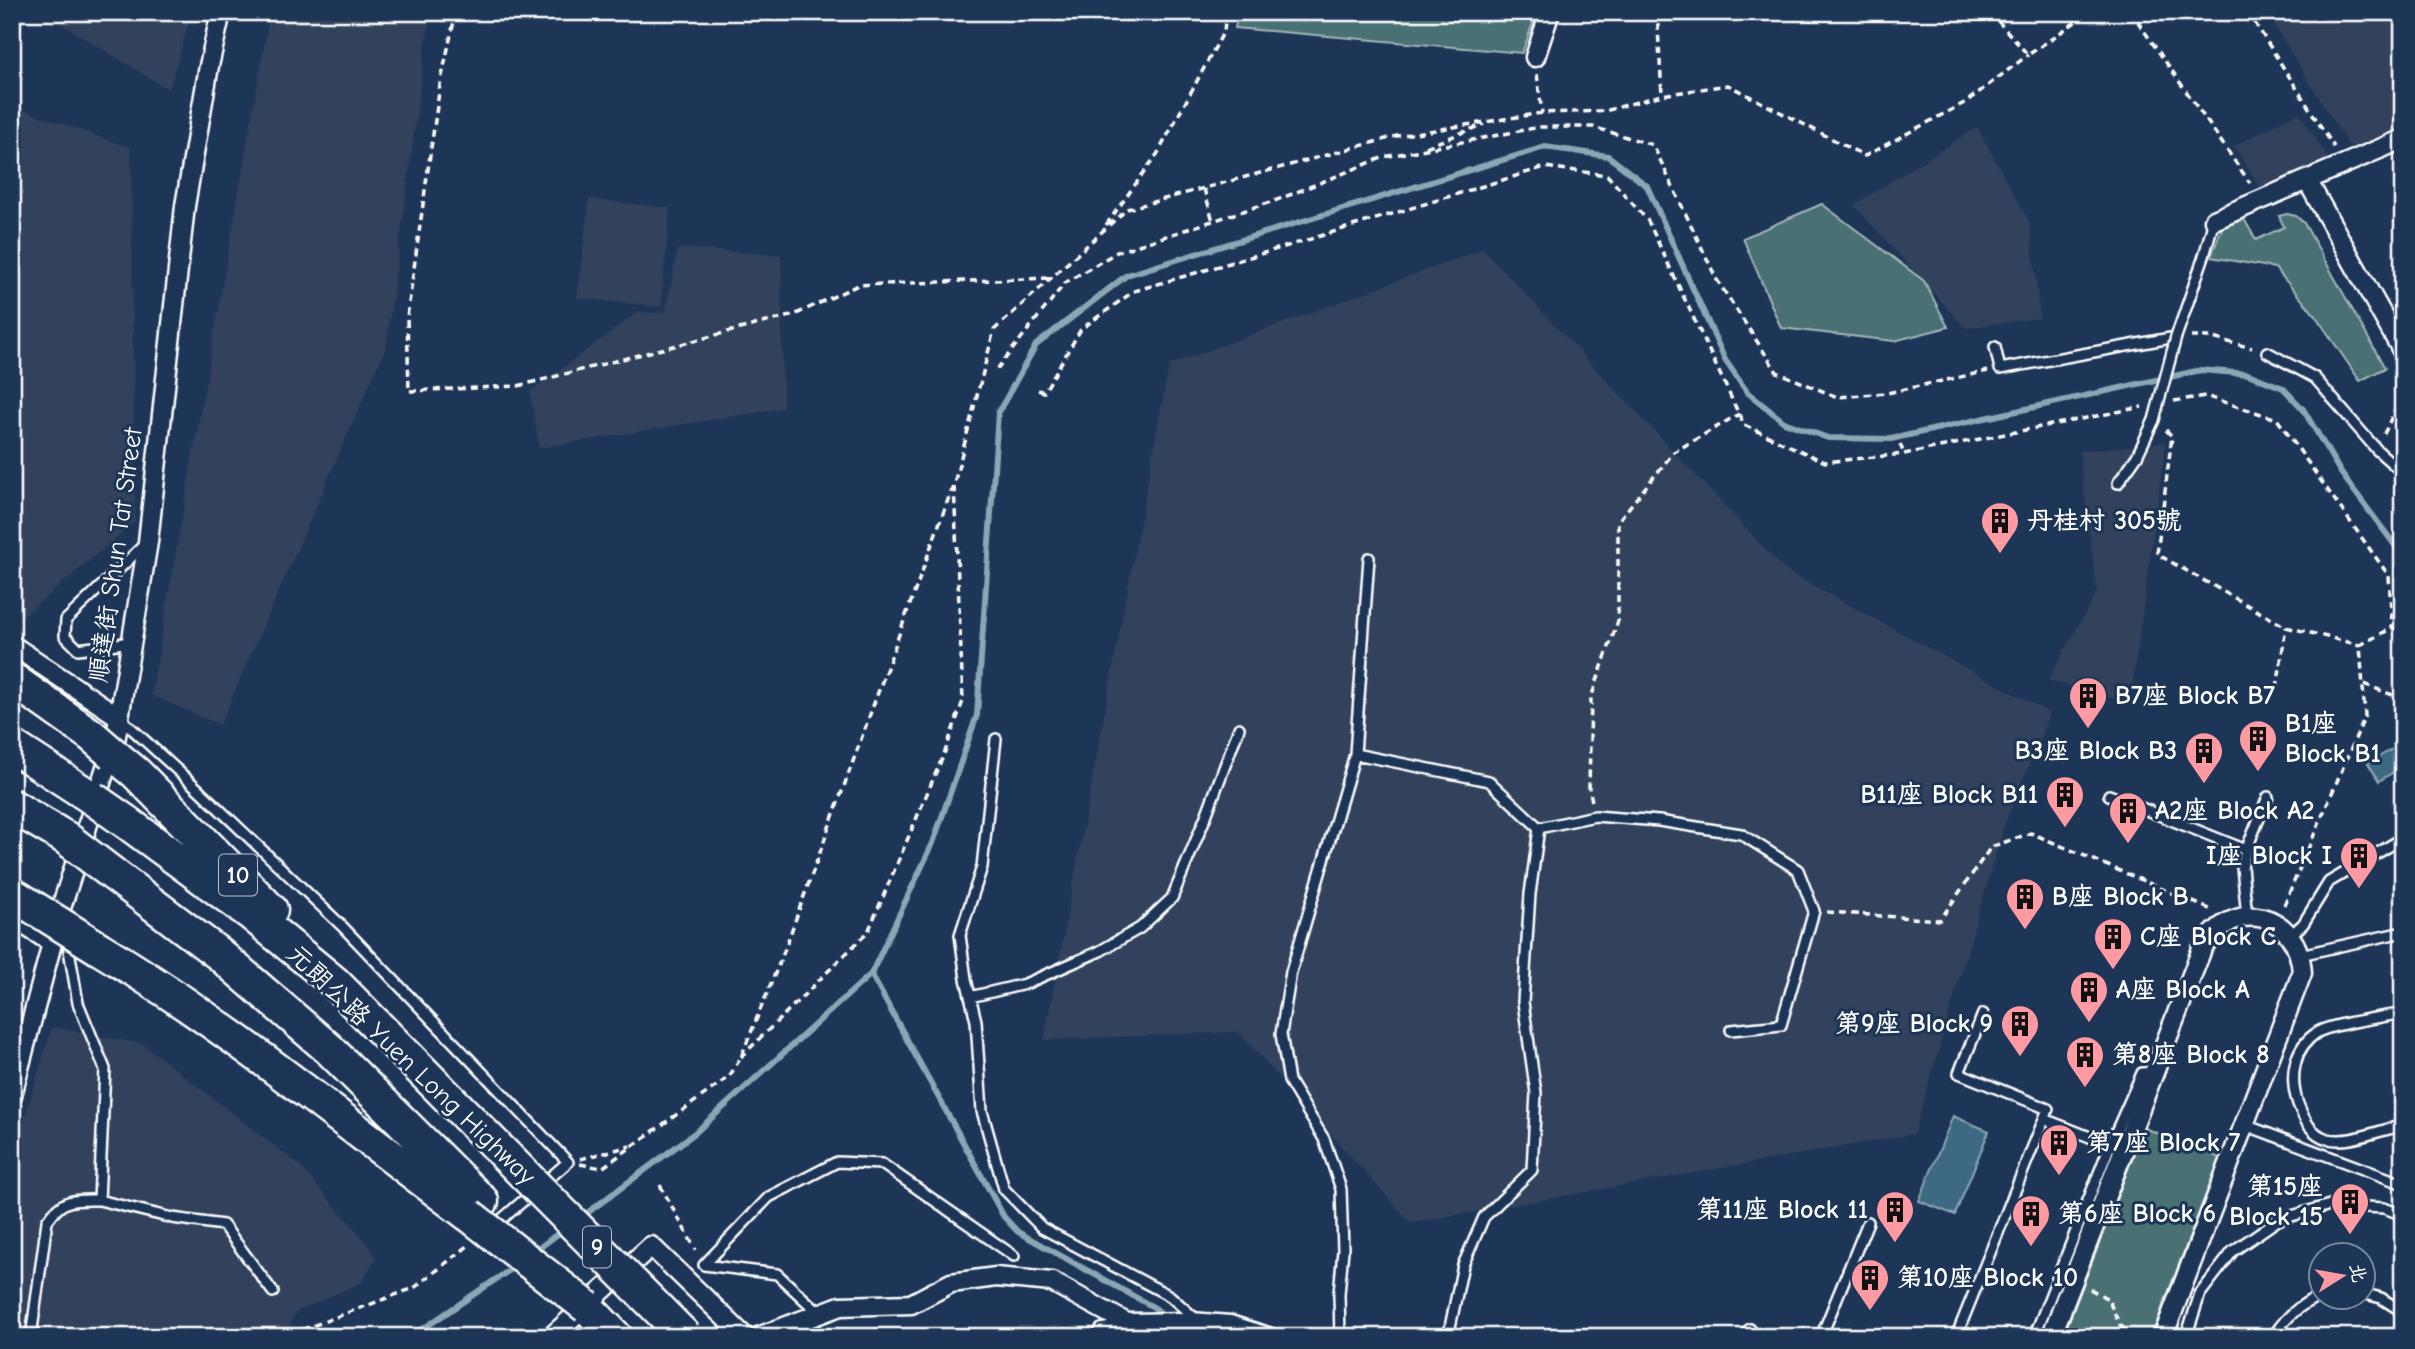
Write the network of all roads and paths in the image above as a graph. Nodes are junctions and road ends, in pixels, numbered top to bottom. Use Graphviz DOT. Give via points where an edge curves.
graph roads {
  1 [pos="221,12"];
  2 [pos="456,12"];
  3 [pos="1226,12"];
  4 [pos="1550,12"];
  5 [pos="1657,12"];
  6 [pos="1990,12"];
  7 [pos="2090,12"];
  8 [pos="2131,12"];
  9 [pos="2248,12"];
  10 [pos="2028,55"];
  11 [pos="1535,57"];
  12 [pos="1662,95"];
  13 [pos="1542,113"];
  14 [pos="1492,121"];
  15 [pos="2403,139"];
  16 [pos="1417,150"];
  17 [pos="2344,164"];
  18 [pos="2306,180"];
  19 [pos="1203,189"];
  20 [pos="2262,200"];
  21 [pos="1213,220"];
  22 [pos="2214,220"];
  23 [pos="1102,232"];
  24 [pos="1290,240"];
  25 [pos="1291,246"];
  26 [pos="1051,278"];
  27 [pos="2176,337"];
  28 [pos="1994,347"];
  29 [pos="2267,352"];
  30 [pos="2403,352"];
  31 [pos="997,369"];
  32 [pos="2000,369"];
  33 [pos="1038,390"];
  34 [pos="2403,392"];
  35 [pos="1887,393"];
  36 [pos="1890,400"];
  37 [pos="2158,404"];
  38 [pos="1739,414"];
  39 [pos="2154,420"];
  40 [pos="1900,444"];
  41 [pos="2377,450"];
  42 [pos="1904,454"];
  43 [pos="2403,473"];
  44 [pos="2118,483"];
  45 [pos="954,484"];
  46 [pos="148,542"];
  47 [pos="1369,558"];
  48 [pos="2286,627"];
  49 [pos="2392,628"];
  50 [pos="2403,635"];
  51 [pos="132,642"];
  52 [pos="12,645"];
  53 [pos="2360,645"];
  54 [pos="12,679"];
  55 [pos="2364,684"];
  56 [pos="2277,688"];
  57 [pos="2403,699"];
  58 [pos="119,717"];
  59 [pos="1239,728"];
  60 [pos="996,739"];
  61 [pos="12,746"];
  62 [pos="1355,754"];
  63 [pos="2109,795"];
  64 [pos="2268,797"];
  65 [pos="12,806"];
  66 [pos="1595,816"];
  67 [pos="1539,828"];
  68 [pos="2403,838"];
  69 [pos="2246,850"];
  70 [pos="12,894"];
  71 [pos="62,905"];
  72 [pos="1814,911"];
  73 [pos="2247,916"];
  74 [pos="12,917"];
  75 [pos="2276,923"];
  76 [pos="2224,924"];
  77 [pos="2403,932"];
  78 [pos="2290,936"];
  79 [pos="52,943"];
  80 [pos="2300,955"];
  81 [pos="334,982"];
  82 [pos="970,997"];
  83 [pos="2403,1013"];
  84 [pos="1983,1014"];
  85 [pos="1731,1030"];
  86 [pos="741,1057"];
  87 [pos="2154,1072"];
  88 [pos="12,1094"];
  89 [pos="2044,1119"];
  90 [pos="2245,1125"];
  91 [pos="2403,1126"];
  92 [pos="2110,1145"];
  93 [pos="633,1146"];
  94 [pos="568,1162"];
  95 [pos="2402,1181"];
  96 [pos="660,1185"];
  97 [pos="99,1200"];
  98 [pos="481,1214"];
  99 [pos="2403,1215"];
  100 [pos="1868,1222"];
  101 [pos="1013,1256"];
  102 [pos="704,1265"];
  103 [pos="2072,1281"];
  104 [pos="273,1292"];
  105 [pos="2376,1297"];
  106 [pos="2306,1304"];
  107 [pos="2403,1312"];
  108 [pos="819,1313"];
  109 [pos="1199,1327"];
  110 [pos="1130,1328"];
  111 [pos="31,1337"];
  112 [pos="294,1337"];
  113 [pos="551,1337"];
  114 [pos="616,1337"];
  115 [pos="686,1337"];
  116 [pos="745,1337"];
  117 [pos="758,1337"];
  118 [pos="1096,1337"];
  119 [pos="1268,1337"];
  120 [pos="1340,1337"];
  121 [pos="1448,1337"];
  122 [pos="1821,1337"];
  123 [pos="1956,1337"];
  124 [pos="2034,1337"];
  125 [pos="2051,1337"];
  126 [pos="2133,1337"];
  127 [pos="2163,1337"];
  128 [pos="2186,1337"];
  129 [pos="2273,1337"];
  1 -- 46 [label="street, 順達街 Shun Tat Street" via="185,206"];
  2 -- 26 [label="path" via="440,85 407,317 409,391 518,386 794,314 858,285"];
  3 -- 23 [label="path" via="1224,31 1158,153"];
  4 -- 11 [label="street"];
  5 -- 12 [label="path"];
  6 -- 10 [label="path"];
  7 -- 10 [label="path"];
  8 -- 20 [label="path"];
  9 -- 17 [label="path"];
  10 -- 12 [label="path" via="1966,102 1865,156 1728,85"];
  11 -- 13 [label="path"];
  12 -- 13 [label="path" via="1605,111"];
  13 -- 14 [label="path"];
  14 -- 16 [label="path"];
  14 -- 19 [label="path" via="1397,136"];
  15 -- 17 [label="street"];
  16 -- 21 [label="path" via="1384,157"];
  16 -- 35 [label="path" via="1539,127 1593,127 1653,145 1742,326 1777,372 1837,397"];
  17 -- 18 [label="street"];
  18 -- 20 [label="street"];
  18 -- 30 [label="street"];
  19 -- 21 [label="path"];
  19 -- 23 [label="path" via="1127,209"];
  20 -- 22 [label="street"];
  21 -- 31 [label="path" via="1117,252 1065,283"];
  22 -- 27 [label="lane, bridge"];
  23 -- 26 [label="path"];
  24 -- 25 [label="path"];
  25 -- 33 [label="path" via="1134,291 1081,329 1044,392"];
  25 -- 38 [label="path" via="1545,167 1607,175 1648,221"];
  26 -- 45 [label="path" via="993,330"];
  27 -- 29 [label="path" via="2209,337"];
  27 -- 32 [label="lane"];
  27 -- 37 [label="lane, bridge"];
  28 -- 32 [label="lane"];
  29 -- 41 [label="lane" via="2315,378"];
  32 -- 35 [label="path"];
  34 -- 41 [label="path"];
  35 -- 36 [label="path"];
  37 -- 39 [label="lane, bridge"];
  37 -- 42 [label="path"];
  37 -- 49 [label="path" via="2205,396 2277,419 2389,576"];
  38 -- 42 [label="path" via="1744,425 1825,462"];
  38 -- 66 [label="path" via="1674,452 1618,522 1618,621 1591,698 1589,788"];
  39 -- 44 [label="lane"];
  39 -- 48 [label="path" via="2172,436 2157,554"];
  40 -- 42 [label="path"];
  41 -- 43 [label="lane"];
  45 -- 86 [label="path"];
  45 -- 86 [label="path" via="963,701 868,932"];
  46 -- 51 [label="street, 順達街 Shun Tat Street"];
  46 -- 51 [label="lane" via="66,620 65,636 78,649"];
  47 -- 62 [label="lane"];
  48 -- 53 [label="path"];
  48 -- 56 [label="path"];
  49 -- 50 [label="path"];
  49 -- 53 [label="path"];
  51 -- 58 [label="street, 順達街 Shun Tat Street"];
  52 -- 58 [label="street"];
  53 -- 55 [label="path"];
  54 -- 81 [label="highway, 10, bridge" via="136,774 262,899"];
  55 -- 57 [label="path"];
  55 -- 75 [label="path" via="2365,716"];
  58 -- 71 [label="street, 順達街 Shun Tat Street"];
  58 -- 94 [label="lane" via="342,926"];
  59 -- 82 [label="lane" via="1172,898 1140,928 1100,951 1025,984"];
  60 -- 82 [label="lane" via="982,867 960,935"];
  61 -- 81 [label="highway, 元朗公路 Yuen Long Highway / 9, bridge" via="125,821"];
  62 -- 67 [label="lane" via="1489,781"];
  62 -- 120 [label="lane" via="1291,972 1281,1034 1289,1081 1324,1139 1340,1189"];
  63 -- 69 [label="lane"];
  64 -- 69 [label="lane"];
  65 -- 98 [label="highway, 元朗公路 Yuen Long Highway, bridge" via="66,838 219,954 329,1049"];
  66 -- 67 [label="lane"];
  66 -- 72 [label="lane" via="1741,834 1798,870"];
  67 -- 121 [label="lane" via="1523,1002 1536,1093 1532,1170 1484,1217 1463,1265"];
  68 -- 78 [label="lane" via="2329,882 2303,924"];
  69 -- 73 [label="lane" via="2242,884"];
  70 -- 98 [label="highway, bridge" via="150,980"];
  71 -- 79 [label="street, 順達街 Shun Tat Street"];
  71 -- 97 [label="lane" via="78,1003 105,1069"];
  72 -- 76 [label="path" via="1940,920 1990,847 2031,833 2215,912"];
  72 -- 85 [label="lane" via="1781,1025"];
  73 -- 75 [label="street"];
  73 -- 76 [label="street"];
  74 -- 79 [label="street"];
  75 -- 78 [label="street"];
  76 -- 87 [label="street" via="2202,949"];
  77 -- 80 [label="lane"];
  78 -- 80 [label="street"];
  79 -- 88 [label="street, 順達街 Shun Tat Street"];
  80 -- 90 [label="street" via="2299,987"];
  81 -- 115 [label="highway, 元朗公路 Yuen Long Highway / 9, bridge"];
  82 -- 109 [label="lane" via="982,1111 1004,1189 1042,1228 1170,1296"];
  83 -- 91 [label="lane" via="2320,1031 2305,1043 2295,1063 2293,1089 2303,1117 2315,1133 2328,1139 2349,1140"];
  84 -- 89 [label="lane" via="1959,1073 2048,1109"];
  86 -- 93 [label="path" via="729,1077"];
  87 -- 92 [label="lane" via="2142,1073"];
  87 -- 103 [label="street"];
  89 -- 92 [label="lane"];
  89 -- 123 [label="lane"];
  90 -- 95 [label="lane"];
  90 -- 127 [label="street"];
  92 -- 124 [label="lane"];
  93 -- 94 [label="path"];
  93 -- 94 [label="path" via="602,1168"];
  94 -- 98 [label="lane"];
  96 -- 102 [label="path"];
  97 -- 104 [label="lane" via="223,1225"];
  97 -- 111 [label="lane" via="72,1200 57,1207 47,1221"];
  98 -- 112 [label="path" via="414,1288 296,1332"];
  98 -- 114 [label="highway, 9, bridge"];
  99 -- 128 [label="lane" via="2384,1208 2330,1205 2278,1220 2233,1251 2200,1294"];
  100 -- 122 [label="lane"];
  101 -- 102 [label="lane" via="883,1164 837,1162 769,1197"];
  102 -- 108 [label="lane" via="777,1274"];
  103 -- 125 [label="street"];
  103 -- 126 [label="path" via="2108,1299 2120,1325"];
  105 -- 107 [label="lane"];
  106 -- 129 [label="lane" via="2284,1321"];
  108 -- 110 [label="street" via="840,1306 911,1304 951,1283 996,1277 1052,1282"];
  108 -- 117 [label="street"];
  109 -- 110 [label="street"];
  109 -- 119 [label="street" via="1230,1325"];
  110 -- 118 [label="lane" via="1101,1329"];
  113 -- 116 [label="street" via="651,1246"];
}
